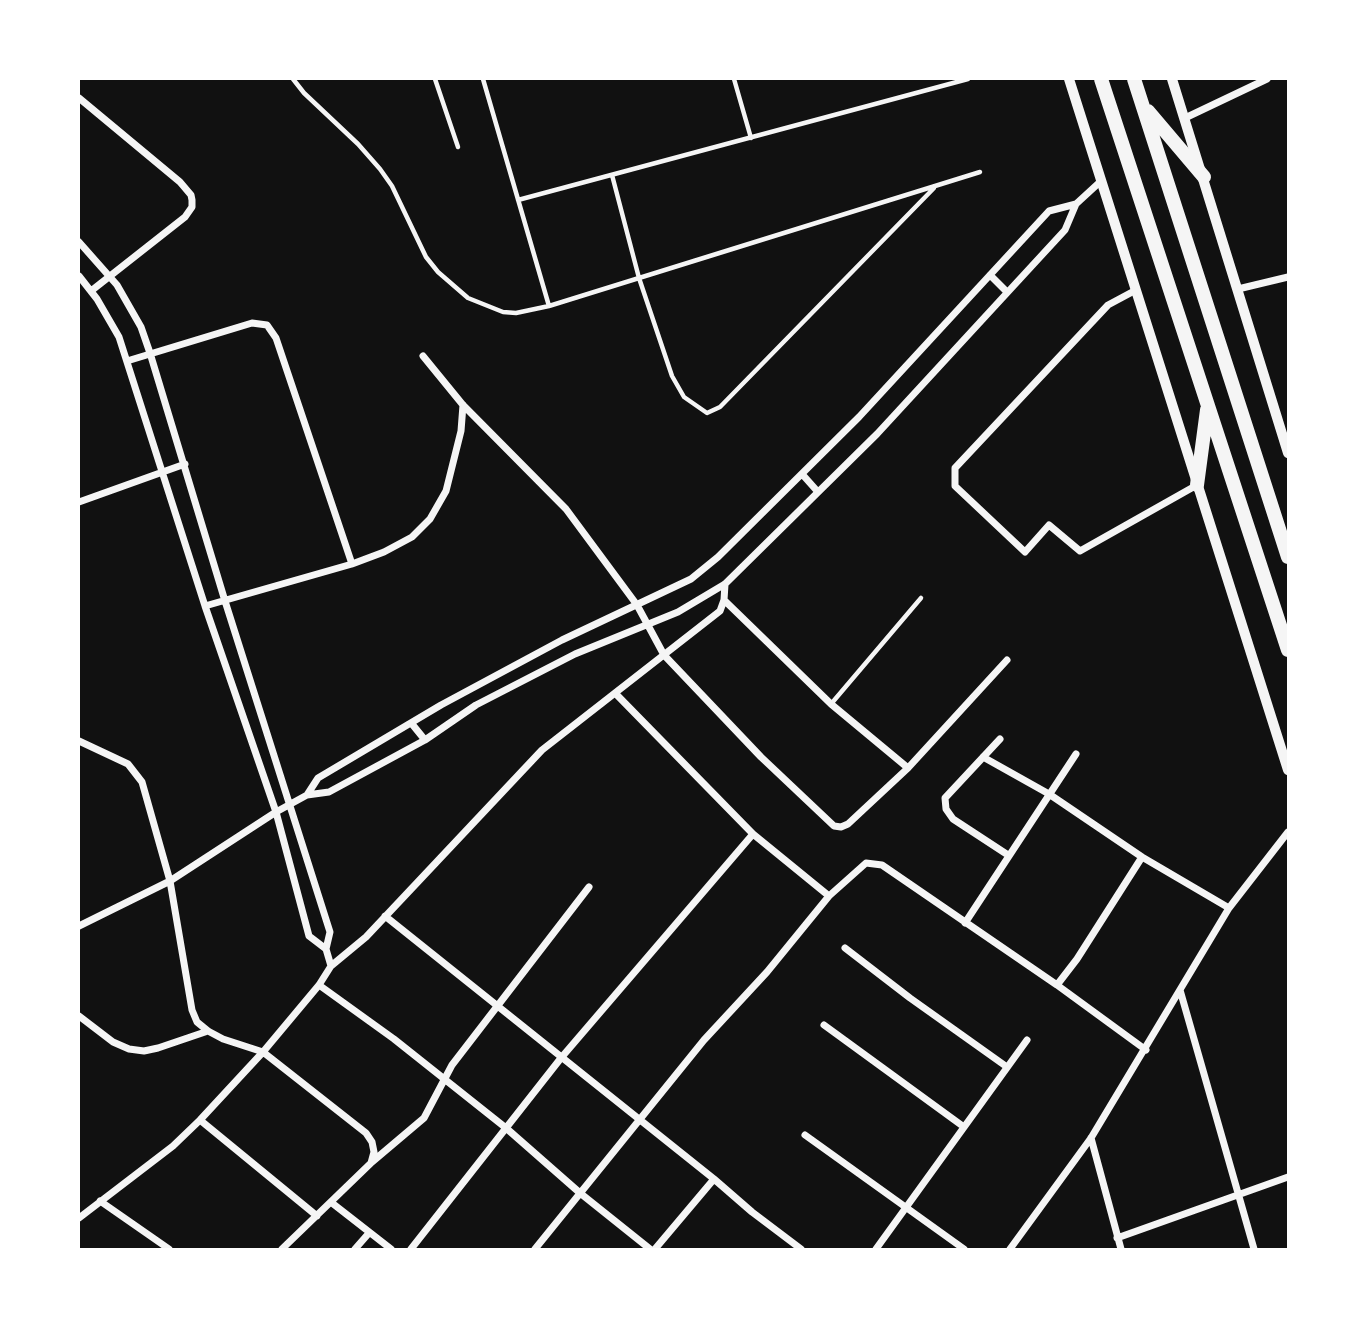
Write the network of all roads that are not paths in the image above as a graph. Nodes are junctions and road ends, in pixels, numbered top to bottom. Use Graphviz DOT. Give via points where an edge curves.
graph roads {
  1 [pos="293,79"];
  2 [pos="435,79"];
  3 [pos="482,79"];
  4 [pos="734,79"];
  5 [pos="968,79"];
  6 [pos="1069,79"];
  7 [pos="1101,79"];
  8 [pos="1134,79"];
  9 [pos="1172,79"];
  10 [pos="1267,79"];
  11 [pos="955,81"];
  12 [pos="79,98"];
  13 [pos="1142,104"];
  14 [pos="1185,118"];
  15 [pos="751,138"];
  16 [pos="458,147"];
  17 [pos="980,172"];
  18 [pos="612,175"];
  19 [pos="1204,177"];
  20 [pos="1101,181"];
  21 [pos="935,186"];
  22 [pos="518,200"];
  23 [pos="1076,204"];
  24 [pos="79,242"];
  25 [pos="990,275"];
  26 [pos="79,276"];
  27 [pos="109,276"];
  28 [pos="1288,277"];
  29 [pos="639,278"];
  30 [pos="1238,289"];
  31 [pos="1136,290"];
  32 [pos="91,291"];
  33 [pos="1007,292"];
  34 [pos="549,306"];
  35 [pos="150,353"];
  36 [pos="423,356"];
  37 [pos="127,361"];
  38 [pos="463,405"];
  39 [pos="1208,405"];
  40 [pos="1288,453"];
  41 [pos="185,464"];
  42 [pos="162,472"];
  43 [pos="802,474"];
  44 [pos="1197,485"];
  45 [pos="818,492"];
  46 [pos="79,502"];
  47 [pos="1288,556"];
  48 [pos="352,564"];
  49 [pos="725,584"];
  50 [pos="921,598"];
  51 [pos="724,600"];
  52 [pos="225,601"];
  53 [pos="637,605"];
  54 [pos="205,606"];
  55 [pos="647,624"];
  56 [pos="1288,650"];
  57 [pos="664,655"];
  58 [pos="1007,660"];
  59 [pos="615,693"];
  60 [pos="831,704"];
  61 [pos="412,724"];
  62 [pos="1000,739"];
  63 [pos="425,740"];
  64 [pos="79,741"];
  65 [pos="1076,754"];
  66 [pos="983,757"];
  67 [pos="908,768"];
  68 [pos="1288,769"];
  69 [pos="1049,794"];
  70 [pos="307,795"];
  71 [pos="292,804"];
  72 [pos="276,812"];
  73 [pos="1288,831"];
  74 [pos="753,834"];
  75 [pos="1008,855"];
  76 [pos="1142,857"];
  77 [pos="170,881"];
  78 [pos="589,887"];
  79 [pos="828,896"];
  80 [pos="1229,908"];
  81 [pos="385,916"];
  82 [pos="964,923"];
  83 [pos="79,926"];
  84 [pos="845,948"];
  85 [pos="326,949"];
  86 [pos="331,966"];
  87 [pos="319,985"];
  88 [pos="1057,985"];
  89 [pos="1180,990"];
  90 [pos="496,1007"];
  91 [pos="79,1016"];
  92 [pos="824,1025"];
  93 [pos="208,1031"];
  94 [pos="1027,1040"];
  95 [pos="1146,1050"];
  96 [pos="263,1052"];
  97 [pos="561,1058"];
  98 [pos="1007,1067"];
  99 [pos="443,1079"];
  100 [pos="201,1120"];
  101 [pos="640,1121"];
  102 [pos="964,1127"];
  103 [pos="506,1128"];
  104 [pos="805,1135"];
  105 [pos="1091,1138"];
  106 [pos="371,1163"];
  107 [pos="1288,1177"];
  108 [pos="714,1180"];
  109 [pos="580,1193"];
  110 [pos="1238,1195"];
  111 [pos="100,1201"];
  112 [pos="332,1203"];
  113 [pos="907,1208"];
  114 [pos="317,1216"];
  115 [pos="79,1218"];
  116 [pos="369,1233"];
  117 [pos="1118,1238"];
  118 [pos="169,1249"];
  119 [pos="282,1249"];
  120 [pos="355,1249"];
  121 [pos="391,1249"];
  122 [pos="411,1249"];
  123 [pos="535,1249"];
  124 [pos="653,1249"];
  125 [pos="801,1249"];
  126 [pos="876,1249"];
  127 [pos="964,1249"];
  128 [pos="1010,1249"];
  129 [pos="1121,1249"];
  130 [pos="1254,1249"];
  1 -- 34 [label="lane" via="380,169 426,257 451,285 468,298 503,312"];
  2 -- 16 [label="lane"];
  3 -- 22 [label="lane"];
  4 -- 15 [label="lane"];
  5 -- 11 [label="lane"];
  6 -- 20 [label="street"];
  7 -- 39 [label="highway"];
  8 -- 13 [label="highway"];
  9 -- 14 [label="street"];
  10 -- 14 [label="street"];
  11 -- 15 [label="lane"];
  12 -- 27 [label="street" via="180,182 192,200 185,217"];
  13 -- 19 [label="highway"];
  13 -- 47 [label="highway"];
  14 -- 19 [label="street"];
  15 -- 18 [label="lane"];
  17 -- 21 [label="lane"];
  18 -- 22 [label="lane"];
  18 -- 29 [label="lane"];
  19 -- 30 [label="street"];
  20 -- 23 [label="street"];
  20 -- 31 [label="street"];
  21 -- 29 [label="lane"];
  21 -- 29 [label="lane" via="711,413 700,410 676,387"];
  22 -- 34 [label="lane"];
  23 -- 25 [label="street" via="1049,211"];
  23 -- 33 [label="street" via="1065,230"];
  24 -- 27 [label="street"];
  25 -- 33 [label="street"];
  25 -- 43 [label="street"];
  26 -- 32 [label="street"];
  27 -- 32 [label="street"];
  27 -- 35 [label="street" via="141,327"];
  28 -- 30 [label="street"];
  29 -- 34 [label="lane"];
  30 -- 40 [label="street"];
  31 -- 44 [label="street"];
  31 -- 44 [label="street" via="1108,305 955,468 955,486 1025,552 1049,525 1080,551"];
  32 -- 37 [label="street"];
  33 -- 45 [label="street"];
  35 -- 37 [label="street"];
  35 -- 41 [label="street"];
  35 -- 48 [label="street" via="252,323 267,325 276,338"];
  36 -- 38 [label="street"];
  37 -- 42 [label="street"];
  38 -- 48 [label="street" via="446,491 430,519 412,537"];
  38 -- 53 [label="street" via="566,509"];
  39 -- 44 [label="highway"];
  39 -- 56 [label="highway"];
  41 -- 42 [label="street"];
  41 -- 52 [label="street"];
  42 -- 46 [label="street"];
  42 -- 54 [label="street"];
  43 -- 45 [label="street"];
  43 -- 53 [label="street" via="691,579"];
  44 -- 68 [label="street"];
  45 -- 49 [label="street"];
  48 -- 52 [label="street"];
  49 -- 51 [label="street"];
  49 -- 55 [label="street"];
  50 -- 60 [label="lane"];
  51 -- 57 [label="street" via="720,611"];
  51 -- 60 [label="street"];
  52 -- 54 [label="street"];
  52 -- 71 [label="street"];
  53 -- 55 [label="street"];
  53 -- 61 [label="street" via="562,640"];
  54 -- 72 [label="street"];
  55 -- 57 [label="street"];
  55 -- 63 [label="street" via="575,654 476,705"];
  57 -- 59 [label="street"];
  57 -- 67 [label="street" via="834,826 848,824"];
  58 -- 67 [label="street"];
  59 -- 74 [label="street"];
  59 -- 81 [label="street" via="542,750"];
  60 -- 67 [label="street"];
  61 -- 63 [label="street"];
  61 -- 70 [label="street" via="317,778"];
  62 -- 66 [label="street"];
  63 -- 70 [label="street" via="329,792"];
  64 -- 77 [label="street" via="128,764 142,782"];
  65 -- 69 [label="street"];
  66 -- 69 [label="street"];
  66 -- 75 [label="street" via="945,798 946,809 953,819"];
  69 -- 75 [label="street"];
  69 -- 76 [label="street"];
  70 -- 71 [label="street"];
  71 -- 72 [label="street"];
  71 -- 85 [label="street" via="330,932"];
  72 -- 77 [label="street"];
  72 -- 85 [label="street" via="309,936"];
  73 -- 80 [label="street"];
  74 -- 79 [label="street"];
  74 -- 97 [label="street"];
  75 -- 82 [label="street"];
  76 -- 80 [label="street"];
  76 -- 88 [label="street"];
  77 -- 83 [label="street"];
  77 -- 93 [label="street" via="192,1010"];
  78 -- 90 [label="street"];
  79 -- 82 [label="street" via="856,869 873,862"];
  79 -- 101 [label="street"];
  80 -- 89 [label="street"];
  81 -- 86 [label="street"];
  81 -- 90 [label="street"];
  82 -- 88 [label="street"];
  84 -- 98 [label="street"];
  85 -- 86 [label="street"];
  86 -- 87 [label="street"];
  87 -- 96 [label="street"];
  87 -- 99 [label="street"];
  88 -- 95 [label="street"];
  89 -- 95 [label="street"];
  89 -- 110 [label="street"];
  90 -- 97 [label="street"];
  90 -- 99 [label="street"];
  91 -- 93 [label="street" via="113,1042 144,1051"];
  92 -- 102 [label="street"];
  93 -- 96 [label="street"];
  94 -- 98 [label="street"];
  95 -- 105 [label="street"];
  96 -- 100 [label="street"];
  96 -- 106 [label="street" via="366,1133 372,1142"];
  97 -- 101 [label="street"];
  97 -- 103 [label="street"];
  98 -- 102 [label="street"];
  99 -- 103 [label="street"];
  99 -- 106 [label="street" via="424,1118"];
  100 -- 111 [label="street"];
  100 -- 114 [label="street"];
  101 -- 108 [label="street"];
  101 -- 109 [label="street"];
  102 -- 113 [label="street"];
  103 -- 109 [label="street"];
  103 -- 122 [label="street"];
  104 -- 113 [label="street"];
  105 -- 117 [label="street"];
  105 -- 128 [label="street"];
  106 -- 112 [label="street"];
  107 -- 110 [label="street"];
  108 -- 124 [label="street"];
  108 -- 125 [label="street"];
  109 -- 123 [label="street"];
  109 -- 124 [label="street"];
  110 -- 117 [label="street"];
  110 -- 130 [label="street"];
  111 -- 115 [label="street"];
  111 -- 118 [label="street"];
  112 -- 114 [label="street"];
  112 -- 116 [label="street"];
  113 -- 126 [label="street"];
  113 -- 127 [label="street"];
  114 -- 119 [label="street"];
  116 -- 120 [label="street"];
  116 -- 121 [label="street"];
  117 -- 129 [label="street"];
}
